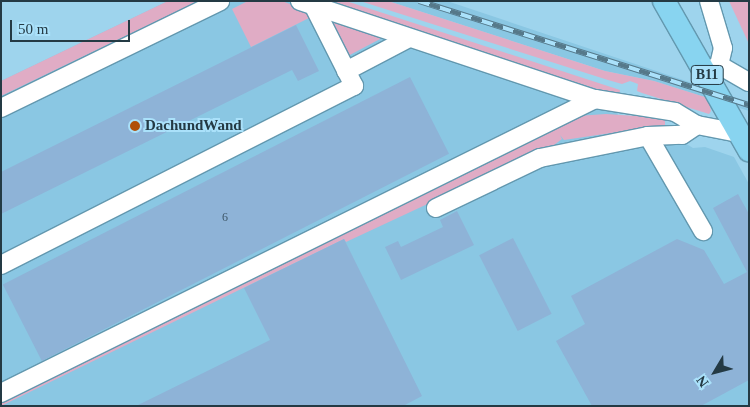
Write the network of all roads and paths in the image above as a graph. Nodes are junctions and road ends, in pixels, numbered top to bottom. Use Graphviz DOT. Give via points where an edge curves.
graph roads {
  1 [pos="220,1"];
  2 [pos="664,1"];
  3 [pos="710,1"];
  4 [pos="306,3"];
  5 [pos="410,38"];
  6 [pos="712,69"];
  7 [pos="346,71"];
  8 [pos="749,82"];
  9 [pos="595,99"];
  10 [pos="1,108"];
  11 [pos="697,125"];
  12 [pos="648,136"];
  13 [pos="744,142"];
  14 [pos="436,208"];
  15 [pos="702,231"];
  16 [pos="1,265"];
  17 [pos="1,393"];
  1 -- 10 [label="street"];
  2 -- 6 [label="main road, B11"];
  3 -- 6 [label="street" via="723,48"];
  4 -- 5 [label="street"];
  4 -- 7 [label="street"];
  5 -- 7 [label="street"];
  5 -- 9 [label="street"];
  6 -- 8 [label="street"];
  6 -- 13 [label="main road, B11"];
  7 -- 16 [label="street" via="354,86"];
  9 -- 11 [label="street" via="675,112"];
  9 -- 17 [label="street"];
  11 -- 12 [label="street" via="682,135"];
  11 -- 13 [label="street"];
  12 -- 14 [label="street" via="540,158"];
  12 -- 15 [label="street"];
}
